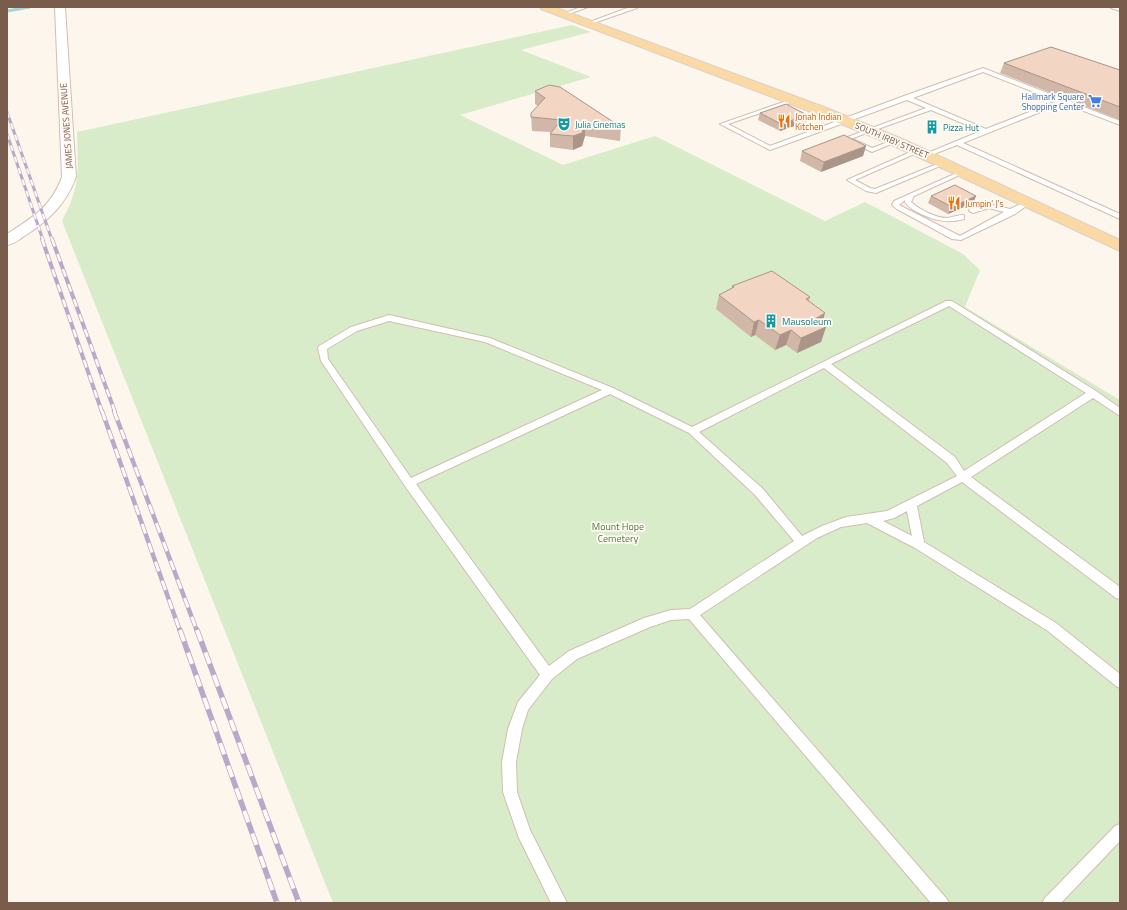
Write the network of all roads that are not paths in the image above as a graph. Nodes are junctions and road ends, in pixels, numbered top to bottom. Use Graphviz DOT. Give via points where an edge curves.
graph roads {
  1 [pos="60,7"];
  2 [pos="545,7"];
  3 [pos="586,7"];
  4 [pos="632,7"];
  5 [pos="1113,7"];
  6 [pos="1120,10"];
  7 [pos="564,14"];
  8 [pos="589,23"];
  9 [pos="906,97"];
  10 [pos="794,100"];
  11 [pos="1062,101"];
  12 [pos="931,108"];
  13 [pos="845,120"];
  14 [pos="1120,123"];
  15 [pos="870,130"];
  16 [pos="985,132"];
  17 [pos="847,138"];
  18 [pos="895,141"];
  19 [pos="958,143"];
  20 [pos="832,144"];
  21 [pos="922,153"];
  22 [pos="944,163"];
  23 [pos="963,172"];
  24 [pos="912,194"];
  25 [pos="1029,202"];
  26 [pos="973,211"];
  27 [pos="1012,212"];
  28 [pos="961,216"];
  29 [pos="1120,217"];
  30 [pos="7,241"];
  31 [pos="1120,246"];
  32 [pos="825,364"];
  33 [pos="610,390"];
  34 [pos="1093,393"];
  35 [pos="1120,413"];
  36 [pos="692,431"];
  37 [pos="963,477"];
  38 [pos="409,483"];
  39 [pos="911,504"];
  40 [pos="870,520"];
  41 [pos="801,542"];
  42 [pos="919,544"];
  43 [pos="1120,594"];
  44 [pos="692,614"];
  45 [pos="548,675"];
  46 [pos="1120,682"];
  47 [pos="1120,831"];
  48 [pos="559,903"];
  49 [pos="941,903"];
  50 [pos="1050,903"];
  1 -- 30 [label="street, JAMES JONES AVENUE" via="69,178 53,209"];
  2 -- 7 [label="main road, SOUTH IRBY STREET"];
  3 -- 7 [label="lane"];
  4 -- 8 [label="lane" via="635,8"];
  5 -- 6 [label="lane"];
  7 -- 8 [label="main road, SOUTH IRBY STREET"];
  8 -- 10 [label="main road, SOUTH IRBY STREET"];
  9 -- 11 [label="lane" via="983,70"];
  9 -- 12 [label="lane"];
  9 -- 13 [label="lane"];
  10 -- 13 [label="main road, SOUTH IRBY STREET"];
  10 -- 13 [label="lane" via="723,124 770,148"];
  11 -- 14 [label="lane"];
  11 -- 16 [label="lane"];
  12 -- 15 [label="lane"];
  12 -- 16 [label="lane"];
  13 -- 15 [label="main road, SOUTH IRBY STREET"];
  15 -- 17 [label="lane"];
  15 -- 18 [label="main road, SOUTH IRBY STREET"];
  16 -- 19 [label="lane"];
  17 -- 18 [label="lane" via="872,150"];
  17 -- 20 [label="lane"];
  18 -- 21 [label="main road, SOUTH IRBY STREET"];
  19 -- 21 [label="lane"];
  19 -- 29 [label="lane"];
  21 -- 22 [label="main road, SOUTH IRBY STREET"];
  21 -- 22 [label="lane" via="850,180 868,190 876,191"];
  22 -- 23 [label="main road, SOUTH IRBY STREET"];
  23 -- 24 [label="lane"];
  23 -- 25 [label="main road, SOUTH IRBY STREET"];
  24 -- 27 [label="lane" via="896,202 896,205 955,237 966,237"];
  24 -- 28 [label="lane" via="908,202 910,205 938,219 947,221"];
  25 -- 27 [label="lane"];
  25 -- 31 [label="main road, SOUTH IRBY STREET"];
  26 -- 27 [label="lane" via="989,206"];
  32 -- 34 [label="lane" via="949,302"];
  32 -- 36 [label="lane"];
  32 -- 37 [label="lane" via="951,460"];
  33 -- 36 [label="lane"];
  33 -- 38 [label="lane"];
  33 -- 38 [label="lane" via="487,340 389,318 375,321 335,338 322,348 324,359"];
  34 -- 35 [label="lane"];
  34 -- 37 [label="lane"];
  36 -- 41 [label="lane" via="759,492"];
  37 -- 39 [label="lane"];
  37 -- 43 [label="lane"];
  38 -- 45 [label="lane"];
  39 -- 40 [label="lane" via="890,516"];
  39 -- 42 [label="lane"];
  40 -- 41 [label="lane" via="852,520"];
  40 -- 42 [label="lane"];
  41 -- 44 [label="lane"];
  42 -- 46 [label="lane" via="1052,627"];
  44 -- 45 [label="lane" via="672,615 624,631 573,654"];
  44 -- 49 [label="lane"];
  45 -- 48 [label="lane" via="523,706 515,729 509,762 510,792 524,833"];
  47 -- 50 [label="lane"];
}
